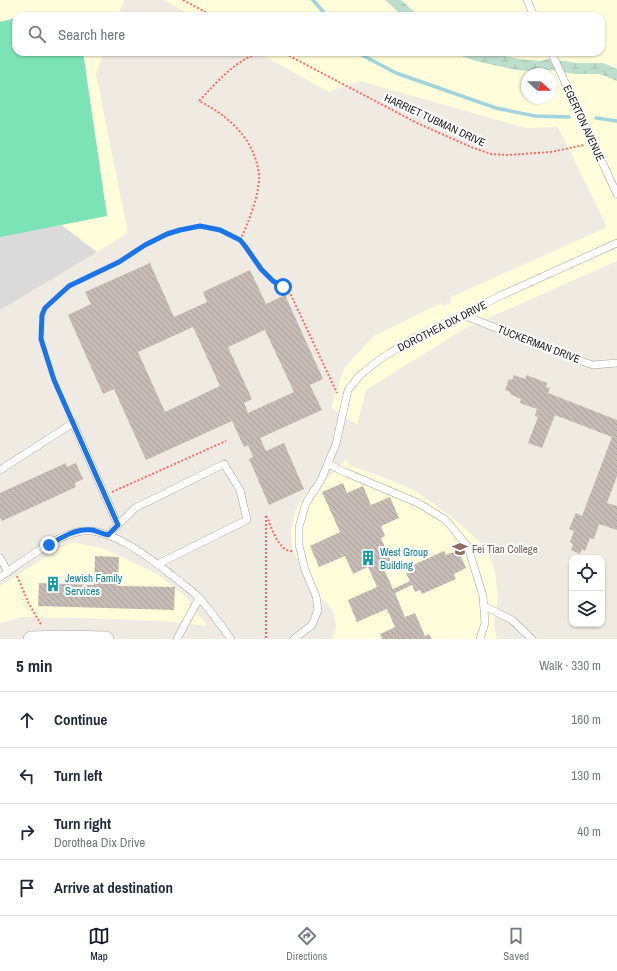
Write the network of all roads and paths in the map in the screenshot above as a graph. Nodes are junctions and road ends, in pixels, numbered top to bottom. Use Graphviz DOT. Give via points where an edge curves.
graph roads {
  1 [pos="183,0"];
  2 [pos="527,0"];
  3 [pos="206,12"];
  4 [pos="532,12"];
  5 [pos="252,56"];
  6 [pos="290,56"];
  7 [pos="553,56"];
  8 [pos="593,143"];
  9 [pos="617,194"];
  10 [pos="240,240"];
  11 [pos="617,243"];
  12 [pos="463,315"];
  13 [pos="617,363"];
  14 [pos="344,406"];
  15 [pos="73,423"];
  16 [pos="226,441"];
  17 [pos="328,464"];
  18 [pos="0,470"];
  19 [pos="111,493"];
  20 [pos="118,525"];
  21 [pos="108,535"];
  22 [pos="295,550"];
  23 [pos="0,558"];
  24 [pos="158,564"];
  25 [pos="8,572"];
  26 [pos="16,575"];
  27 [pos="0,577"];
  28 [pos="199,598"];
  29 [pos="484,606"];
  30 [pos="45,630"];
  31 [pos="266,638"];
  32 [pos="31,639"];
  33 [pos="106,639"];
  34 [pos="177,639"];
  35 [pos="231,639"];
  36 [pos="294,639"];
  37 [pos="480,639"];
  38 [pos="532,639"];
  1 -- 3 [label="path"];
  2 -- 4 [label="lane"];
  5 -- 10 [label="path" via="230,68 199,100 216,109 237,128 247,140 255,158 258,185 252,213"];
  6 -- 8 [label="path, HARRIET TUBMAN DRIVE" via="417,123 491,154 551,152"];
  7 -- 8 [label="lane, EGERTON AVENUE"];
  8 -- 9 [label="lane, EGERTON AVENUE"];
  10 -- 14 [label="path" via="265,273 291,295"];
  10 -- 15 [label="path" via="208,227 191,227 167,234 119,262 69,286 45,308 42,315 41,339 54,380"];
  11 -- 12 [label="lane, DOROTHEA DIX DRIVE"];
  12 -- 13 [label="lane, TUCKERMAN DRIVE" via="593,365"];
  12 -- 14 [label="lane, DOROTHEA DIX DRIVE" via="412,339 379,360 359,376 348,390"];
  14 -- 17 [label="lane, DOROTHEA DIX DRIVE" via="336,444"];
  15 -- 18 [label="lane"];
  15 -- 20 [label="lane"];
  16 -- 19 [label="path"];
  17 -- 29 [label="lane" via="418,502 446,520 468,547"];
  17 -- 36 [label="lane, DOROTHEA DIX DRIVE" via="306,503 299,527 299,545 305,570 316,596 318,610 312,625"];
  20 -- 21 [label="lane"];
  20 -- 24 [label="lane" via="134,508 224,464 240,490 247,520"];
  21 -- 24 [label="lane"];
  21 -- 25 [label="lane" via="92,530 71,533"];
  22 -- 31 [label="path" via="288,551 281,546 266,514"];
  23 -- 25 [label="lane"];
  24 -- 28 [label="lane"];
  25 -- 27 [label="lane"];
  26 -- 30 [label="path" via="29,604"];
  28 -- 34 [label="lane"];
  28 -- 35 [label="lane"];
  29 -- 37 [label="lane" via="485,623"];
  29 -- 38 [label="lane" via="512,620"];
  32 -- 33 [label="street"];
}
